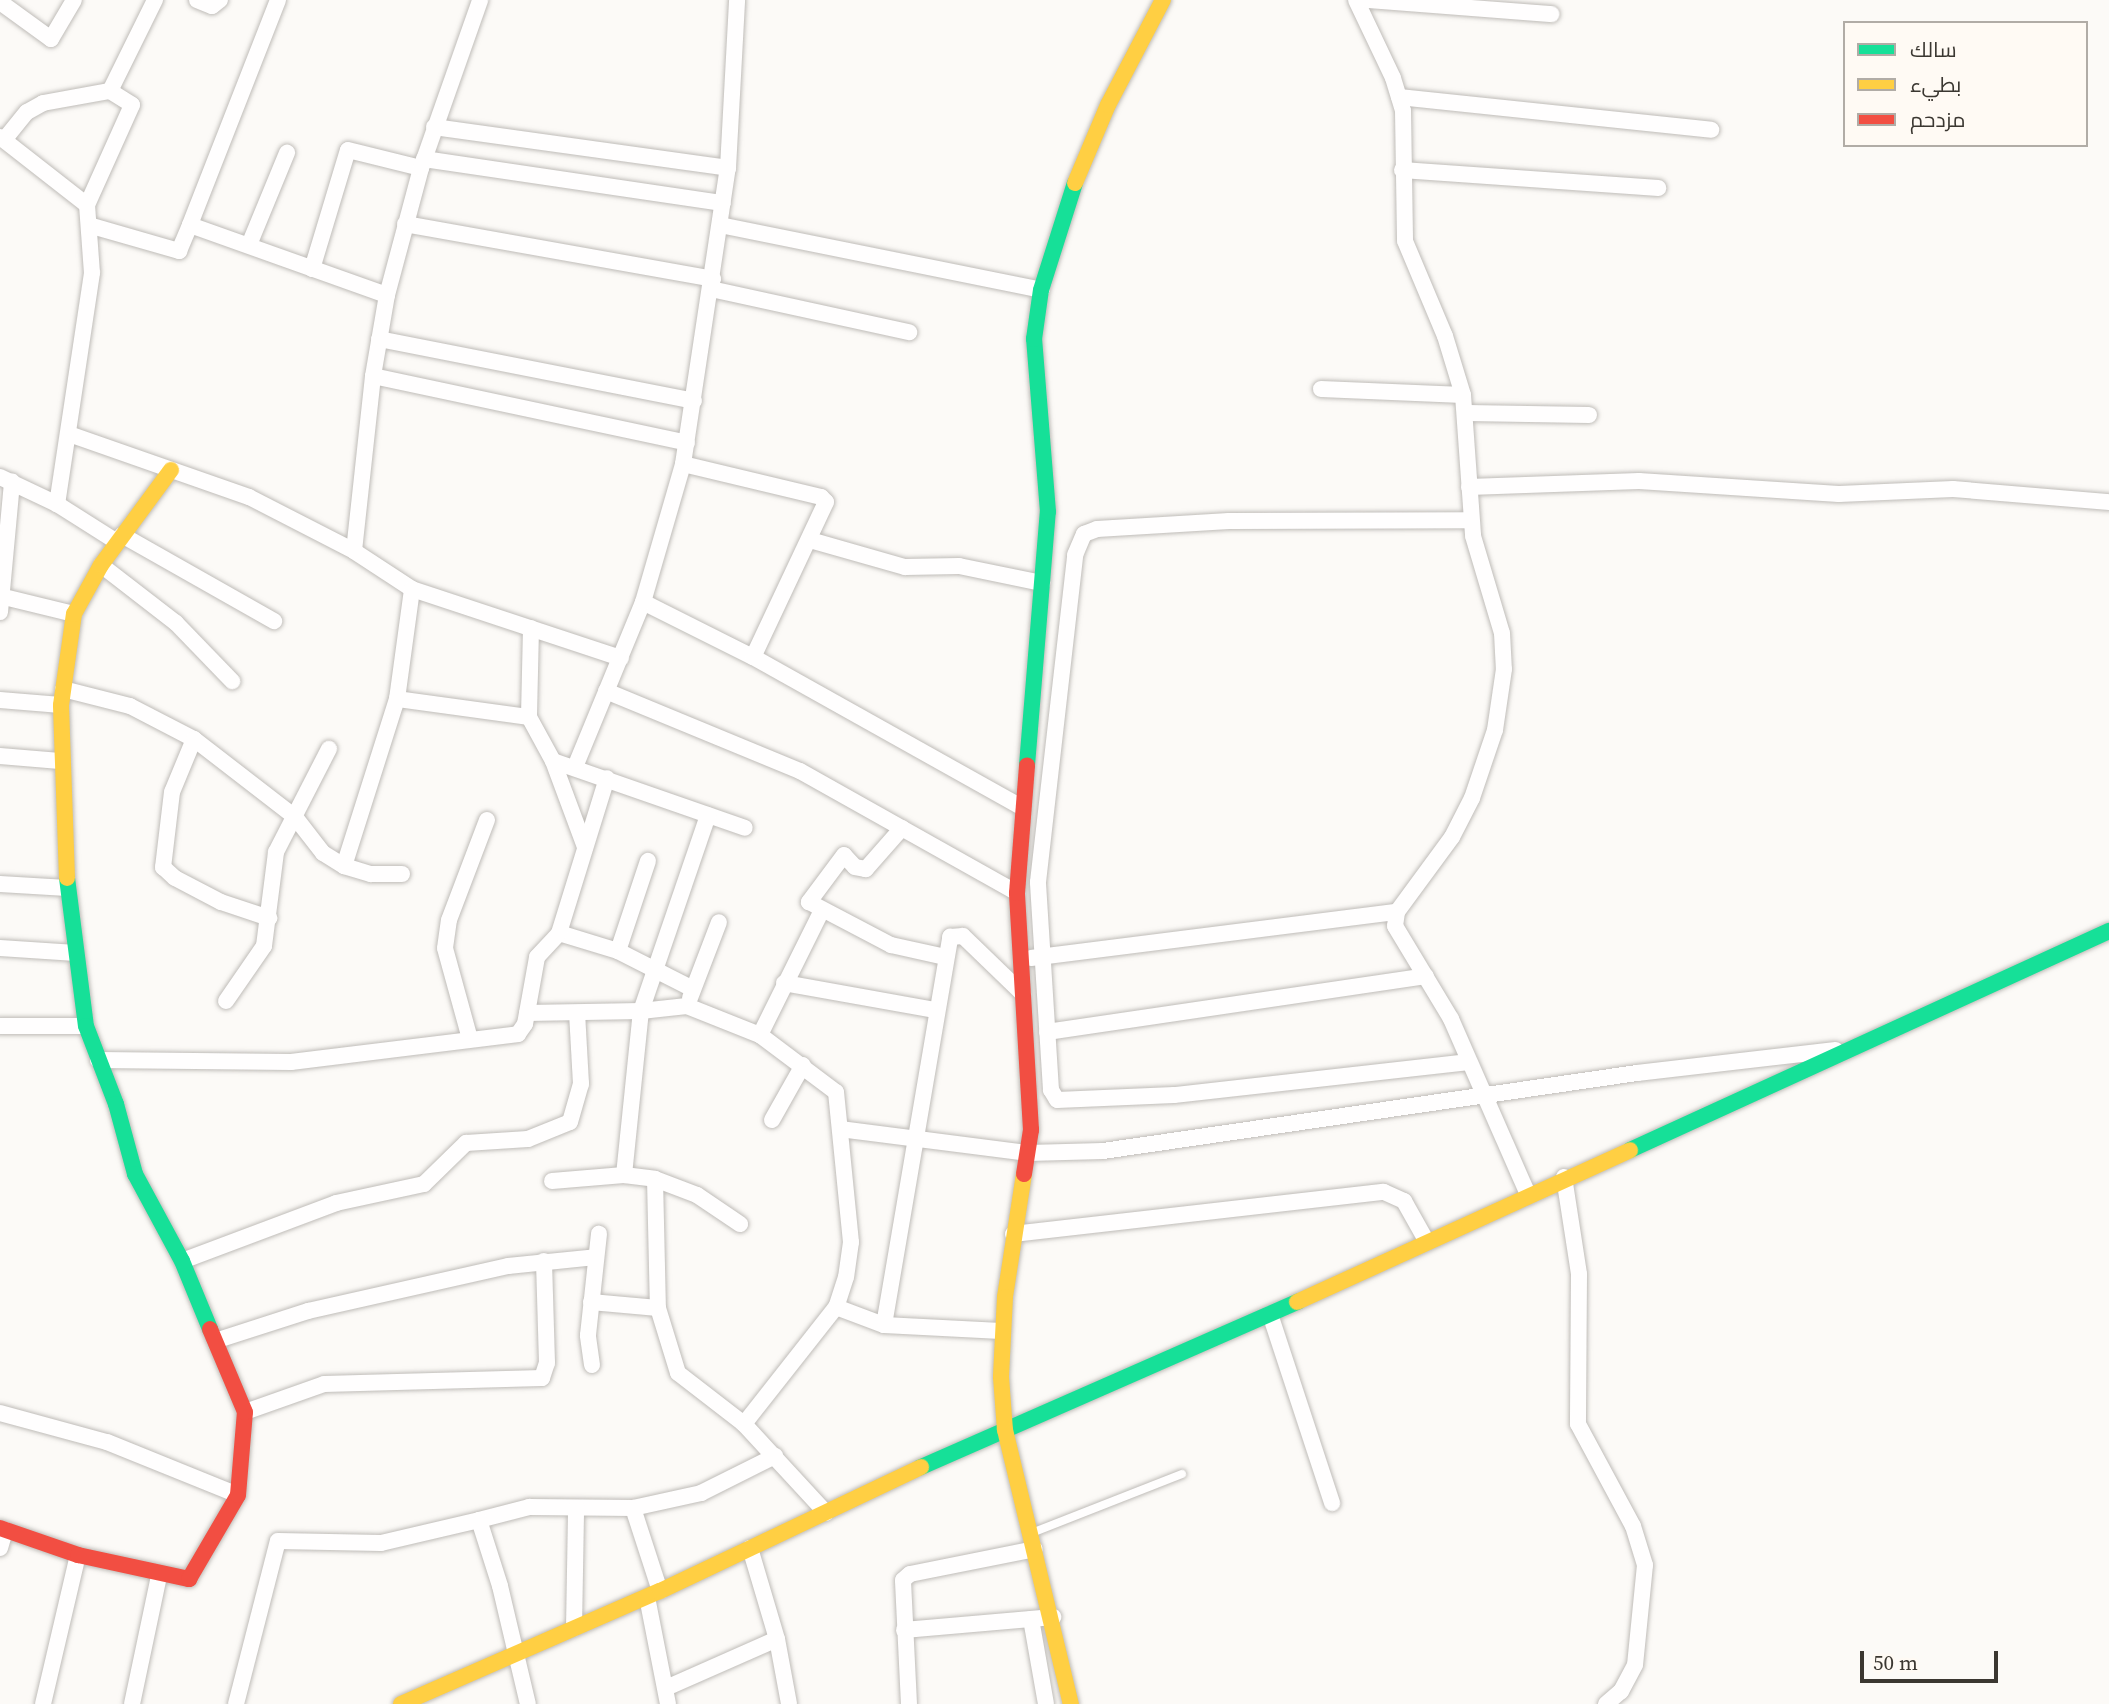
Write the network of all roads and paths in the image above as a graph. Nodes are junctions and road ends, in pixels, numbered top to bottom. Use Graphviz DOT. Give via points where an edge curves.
graph roads {
  1 [pos="74,0"];
  2 [pos="155,0"];
  3 [pos="197,0"];
  4 [pos="219,0"];
  5 [pos="278,0"];
  6 [pos="480,0"];
  7 [pos="737,0"];
  8 [pos="1163,0"];
  9 [pos="1356,0"];
  10 [pos="1367,0"];
  11 [pos="0,2"];
  12 [pos="1551,14"];
  13 [pos="110,91"];
  14 [pos="1399,97"];
  15 [pos="434,127"];
  16 [pos="1711,130"];
  17 [pos="2,138"];
  18 [pos="286,153"];
  19 [pos="423,164"];
  20 [pos="728,168"];
  21 [pos="1402,170"];
  22 [pos="1658,188"];
  23 [pos="723,203"];
  24 [pos="87,205"];
  25 [pos="405,224"];
  26 [pos="190,225"];
  27 [pos="720,225"];
  28 [pos="92,226"];
  29 [pos="249,246"];
  30 [pos="312,269"];
  31 [pos="712,284"];
  32 [pos="1041,290"];
  33 [pos="387,295"];
  34 [pos="909,332"];
  35 [pos="379,339"];
  36 [pos="373,376"];
  37 [pos="1321,389"];
  38 [pos="1463,395"];
  39 [pos="694,401"];
  40 [pos="1467,413"];
  41 [pos="1589,415"];
  42 [pos="69,435"];
  43 [pos="687,443"];
  44 [pos="683,464"];
  45 [pos="171,470"];
  46 [pos="6,480"];
  47 [pos="1469,487"];
  48 [pos="2109,502"];
  49 [pos="57,505"];
  50 [pos="1471,520"];
  51 [pos="119,538"];
  52 [pos="810,540"];
  53 [pos="354,551"];
  54 [pos="101,565"];
  55 [pos="1042,583"];
  56 [pos="412,589"];
  57 [pos="0,602"];
  58 [pos="643,602"];
  59 [pos="74,614"];
  60 [pos="274,621"];
  61 [pos="531,628"];
  62 [pos="753,657"];
  63 [pos="621,658"];
  64 [pos="232,681"];
  65 [pos="606,691"];
  66 [pos="62,697"];
  67 [pos="397,699"];
  68 [pos="0,700"];
  69 [pos="529,717"];
  70 [pos="194,738"];
  71 [pos="329,749"];
  72 [pos="0,756"];
  73 [pos="60,761"];
  74 [pos="552,761"];
  75 [pos="575,767"];
  76 [pos="607,778"];
  77 [pos="1021,807"];
  78 [pos="708,815"];
  79 [pos="295,817"];
  80 [pos="487,820"];
  81 [pos="745,828"];
  82 [pos="902,828"];
  83 [pos="585,847"];
  84 [pos="648,861"];
  85 [pos="344,866"];
  86 [pos="402,874"];
  87 [pos="0,884"];
  88 [pos="67,888"];
  89 [pos="1017,893"];
  90 [pos="821,912"];
  91 [pos="1396,912"];
  92 [pos="269,918"];
  93 [pos="719,922"];
  94 [pos="2109,931"];
  95 [pos="559,933"];
  96 [pos="0,948"];
  97 [pos="618,951"];
  98 [pos="76,953"];
  99 [pos="1042,956"];
  100 [pos="945,957"];
  101 [pos="1020,959"];
  102 [pos="654,968"];
  103 [pos="1426,976"];
  104 [pos="784,983"];
  105 [pos="693,989"];
  106 [pos="1023,994"];
  107 [pos="226,1001"];
  108 [pos="687,1006"];
  109 [pos="936,1010"];
  110 [pos="640,1011"];
  111 [pos="527,1013"];
  112 [pos="577,1013"];
  113 [pos="0,1026"];
  114 [pos="86,1026"];
  115 [pos="1047,1032"];
  116 [pos="760,1035"];
  117 [pos="470,1039"];
  118 [pos="1859,1048"];
  119 [pos="98,1060"];
  120 [pos="1469,1062"];
  121 [pos="803,1065"];
  122 [pos="1485,1097"];
  123 [pos="772,1120"];
  124 [pos="840,1129"];
  125 [pos="916,1141"];
  126 [pos="1028,1153"];
  127 [pos="624,1175"];
  128 [pos="1563,1177"];
  129 [pos="655,1179"];
  130 [pos="552,1181"];
  131 [pos="1528,1194"];
  132 [pos="740,1224"];
  133 [pos="599,1234"];
  134 [pos="1013,1234"];
  135 [pos="1427,1242"];
  136 [pos="596,1257"];
  137 [pos="182,1261"];
  138 [pos="544,1261"];
  139 [pos="591,1302"];
  140 [pos="836,1307"];
  141 [pos="658,1308"];
  142 [pos="1270,1314"];
  143 [pos="884,1325"];
  144 [pos="1001,1331"];
  145 [pos="218,1340"];
  146 [pos="592,1365"];
  147 [pos="245,1412"];
  148 [pos="0,1413"];
  149 [pos="744,1424"];
  150 [pos="1004,1430"];
  151 [pos="775,1456"];
  152 [pos="1182,1474"];
  153 [pos="238,1495"];
  154 [pos="1332,1503"];
  155 [pos="576,1508"];
  156 [pos="633,1508"];
  157 [pos="826,1513"];
  158 [pos="479,1520"];
  159 [pos="2,1529"];
  160 [pos="1033,1541"];
  161 [pos="0,1548"];
  162 [pos="750,1548"];
  163 [pos="78,1555"];
  164 [pos="159,1576"];
  165 [pos="654,1594"];
  166 [pos="1053,1617"];
  167 [pos="1031,1619"];
  168 [pos="574,1628"];
  169 [pos="904,1630"];
  170 [pos="777,1639"];
  171 [pos="516,1653"];
  172 [pos="667,1696"];
  173 [pos="422,1700"];
  174 [pos="43,1704"];
  175 [pos="132,1704"];
  176 [pos="236,1704"];
  177 [pos="401,1704"];
  178 [pos="527,1704"];
  179 [pos="789,1704"];
  180 [pos="909,1704"];
  181 [pos="1046,1704"];
  182 [pos="1071,1704"];
  183 [pos="1606,1704"];
  1 -- 11 [label="street" via="51,39"];
  2 -- 13 [label="street"];
  3 -- 4 [label="street" via="212,6"];
  5 -- 26 [label="street"];
  6 -- 15 [label="street"];
  7 -- 20 [label="street"];
  8 -- 32 [label="street" via="1108,105 1070,196"];
  9 -- 14 [label="street"];
  10 -- 12 [label="street"];
  13 -- 17 [label="street" via="38,105"];
  13 -- 24 [label="street" via="132,105"];
  14 -- 16 [label="street"];
  14 -- 21 [label="street"];
  15 -- 19 [label="street"];
  15 -- 20 [label="street"];
  17 -- 24 [label="street"];
  18 -- 29 [label="street"];
  19 -- 23 [label="street"];
  19 -- 25 [label="street"];
  19 -- 30 [label="street" via="348,150"];
  20 -- 23 [label="street"];
  21 -- 22 [label="street"];
  21 -- 38 [label="street" via="1405,241 1445,336"];
  23 -- 27 [label="street"];
  24 -- 28 [label="street"];
  25 -- 31 [label="street"];
  25 -- 33 [label="street"];
  26 -- 28 [label="street" via="179,251"];
  26 -- 29 [label="street"];
  27 -- 31 [label="street"];
  27 -- 32 [label="street"];
  28 -- 42 [label="street" via="92,274"];
  29 -- 30 [label="street"];
  30 -- 33 [label="street"];
  31 -- 34 [label="street"];
  31 -- 39 [label="street"];
  32 -- 55 [label="street" via="1034,338 1046,456"];
  33 -- 35 [label="street"];
  35 -- 36 [label="street"];
  35 -- 39 [label="street"];
  36 -- 43 [label="street"];
  36 -- 53 [label="street"];
  37 -- 38 [label="street"];
  38 -- 40 [label="street"];
  39 -- 43 [label="street"];
  40 -- 41 [label="street"];
  40 -- 47 [label="street"];
  42 -- 45 [label="street"];
  42 -- 49 [label="street"];
  43 -- 44 [label="street"];
  44 -- 52 [label="street" via="825,499 827,506"];
  44 -- 58 [label="street"];
  45 -- 51 [label="street"];
  45 -- 53 [label="street" via="270,506"];
  46 -- 49 [label="street"];
  46 -- 57 [label="street"];
  47 -- 48 [label="street" via="1664,482 1839,494 1953,489"];
  47 -- 50 [label="street"];
  49 -- 51 [label="street"];
  50 -- 91 [label="street" via="1502,633 1502,704 1472,798 1452,837"];
  50 -- 99 [label="street" via="1228,522 1097,529 1084,534 1076,555 1039,845"];
  51 -- 54 [label="street"];
  51 -- 60 [label="street"];
  52 -- 55 [label="street" via="905,567 959,566"];
  52 -- 62 [label="street"];
  53 -- 56 [label="street"];
  54 -- 59 [label="street"];
  54 -- 64 [label="street" via="176,623"];
  55 -- 77 [label="street"];
  56 -- 61 [label="street"];
  56 -- 67 [label="street"];
  57 -- 59 [label="street"];
  58 -- 62 [label="street"];
  58 -- 63 [label="street"];
  59 -- 66 [label="street"];
  61 -- 63 [label="street"];
  61 -- 69 [label="street"];
  62 -- 77 [label="street"];
  63 -- 65 [label="street"];
  65 -- 75 [label="street"];
  65 -- 82 [label="street" via="760,752"];
  66 -- 68 [label="street"];
  66 -- 70 [label="street" via="130,706"];
  66 -- 73 [label="street"];
  67 -- 69 [label="street"];
  67 -- 85 [label="street"];
  69 -- 74 [label="street"];
  70 -- 79 [label="street"];
  70 -- 92 [label="street" via="172,792 163,867 174,878 221,902"];
  71 -- 79 [label="street"];
  72 -- 73 [label="street"];
  73 -- 88 [label="street"];
  74 -- 75 [label="street"];
  74 -- 83 [label="street"];
  75 -- 76 [label="street"];
  76 -- 78 [label="street"];
  76 -- 83 [label="street"];
  77 -- 89 [label="street"];
  78 -- 81 [label="street"];
  78 -- 102 [label="street"];
  79 -- 85 [label="street" via="323,853"];
  79 -- 92 [label="street" via="274,863"];
  80 -- 117 [label="street" via="449,920 445,948"];
  82 -- 89 [label="street"];
  82 -- 90 [label="street" via="866,869 855,867 844,855 809,900"];
  83 -- 95 [label="street"];
  84 -- 97 [label="street"];
  85 -- 86 [label="street" via="371,874"];
  87 -- 88 [label="street"];
  88 -- 98 [label="street"];
  89 -- 101 [label="street"];
  90 -- 100 [label="street" via="898,948"];
  90 -- 104 [label="street"];
  91 -- 99 [label="street"];
  91 -- 103 [label="street" via="1396,933"];
  92 -- 107 [label="street" via="259,956"];
  93 -- 105 [label="street"];
  94 -- 118 [label="street"];
  95 -- 97 [label="street"];
  95 -- 111 [label="street" via="537,957"];
  96 -- 98 [label="street"];
  97 -- 102 [label="street"];
  98 -- 114 [label="street"];
  99 -- 101 [label="street"];
  99 -- 115 [label="street"];
  100 -- 106 [label="street" via="950,937 963,936"];
  100 -- 109 [label="street"];
  101 -- 106 [label="street"];
  102 -- 105 [label="street"];
  102 -- 110 [label="street"];
  103 -- 115 [label="street"];
  103 -- 120 [label="street"];
  104 -- 109 [label="street"];
  104 -- 116 [label="street"];
  105 -- 108 [label="street"];
  106 -- 126 [label="street" via="1031,1105"];
  108 -- 110 [label="street"];
  108 -- 116 [label="street"];
  109 -- 125 [label="street"];
  110 -- 112 [label="street"];
  110 -- 127 [label="street"];
  111 -- 112 [label="street"];
  111 -- 117 [label="street" via="522,1030 514,1036"];
  112 -- 137 [label="street" via="581,1084 570,1122 528,1139 466,1143 424,1184 336,1203"];
  113 -- 114 [label="street"];
  114 -- 119 [label="street"];
  115 -- 120 [label="street" via="1051,1090 1063,1102"];
  116 -- 121 [label="street"];
  117 -- 119 [label="street" via="291,1062"];
  118 -- 122 [label="street" via="1637,1073"];
  118 -- 128 [label="street"];
  119 -- 137 [label="street" via="145,1198"];
  120 -- 122 [label="street"];
  121 -- 123 [label="street"];
  121 -- 124 [label="street" via="836,1091"];
  122 -- 126 [label="street" via="1141,1147"];
  122 -- 131 [label="street"];
  124 -- 125 [label="street"];
  124 -- 140 [label="street" via="850,1242"];
  125 -- 126 [label="street"];
  125 -- 143 [label="street"];
  126 -- 134 [label="street"];
  127 -- 129 [label="street"];
  127 -- 130 [label="street"];
  128 -- 131 [label="street"];
  128 -- 183 [label="street" via="1579,1274 1578,1424 1633,1526 1644,1565 1635,1665 1621,1691"];
  129 -- 132 [label="street" via="697,1195"];
  129 -- 141 [label="street"];
  131 -- 135 [label="street"];
  133 -- 136 [label="street"];
  134 -- 135 [label="street" via="1384,1192 1404,1201"];
  134 -- 144 [label="street"];
  135 -- 142 [label="street"];
  136 -- 138 [label="street"];
  136 -- 139 [label="street"];
  137 -- 145 [label="street"];
  138 -- 145 [label="street" via="308,1311"];
  138 -- 147 [label="street" via="547,1363 542,1378 324,1384"];
  139 -- 141 [label="street"];
  139 -- 146 [label="street"];
  140 -- 143 [label="street"];
  140 -- 149 [label="street"];
  141 -- 149 [label="street" via="678,1373"];
  142 -- 150 [label="street"];
  142 -- 154 [label="street"];
  143 -- 144 [label="street"];
  144 -- 150 [label="street"];
  145 -- 147 [label="street"];
  147 -- 153 [label="street"];
  148 -- 153 [label="street" via="107,1442"];
  149 -- 151 [label="street"];
  150 -- 157 [label="street"];
  150 -- 160 [label="street"];
  151 -- 156 [label="street" via="701,1493"];
  151 -- 157 [label="street"];
  152 -- 160 [label="lane"];
  153 -- 164 [label="street" via="190,1579"];
  155 -- 156 [label="street"];
  155 -- 158 [label="street" via="529,1507"];
  155 -- 168 [label="street"];
  156 -- 165 [label="street"];
  157 -- 162 [label="street"];
  158 -- 171 [label="street"];
  158 -- 176 [label="street" via="381,1543 278,1541"];
  159 -- 161 [label="street"];
  159 -- 163 [label="street"];
  160 -- 166 [label="street"];
  160 -- 169 [label="street" via="909,1574 902,1585"];
  162 -- 165 [label="street"];
  162 -- 170 [label="street"];
  163 -- 164 [label="street"];
  163 -- 174 [label="street"];
  164 -- 175 [label="street"];
  165 -- 168 [label="street"];
  165 -- 172 [label="street"];
  166 -- 167 [label="street"];
  166 -- 182 [label="street"];
  167 -- 169 [label="street"];
  167 -- 181 [label="street"];
  168 -- 171 [label="street"];
  169 -- 180 [label="street"];
  170 -- 172 [label="street"];
  170 -- 179 [label="street"];
  171 -- 173 [label="street"];
  171 -- 178 [label="street"];
  173 -- 177 [label="street"];
}
